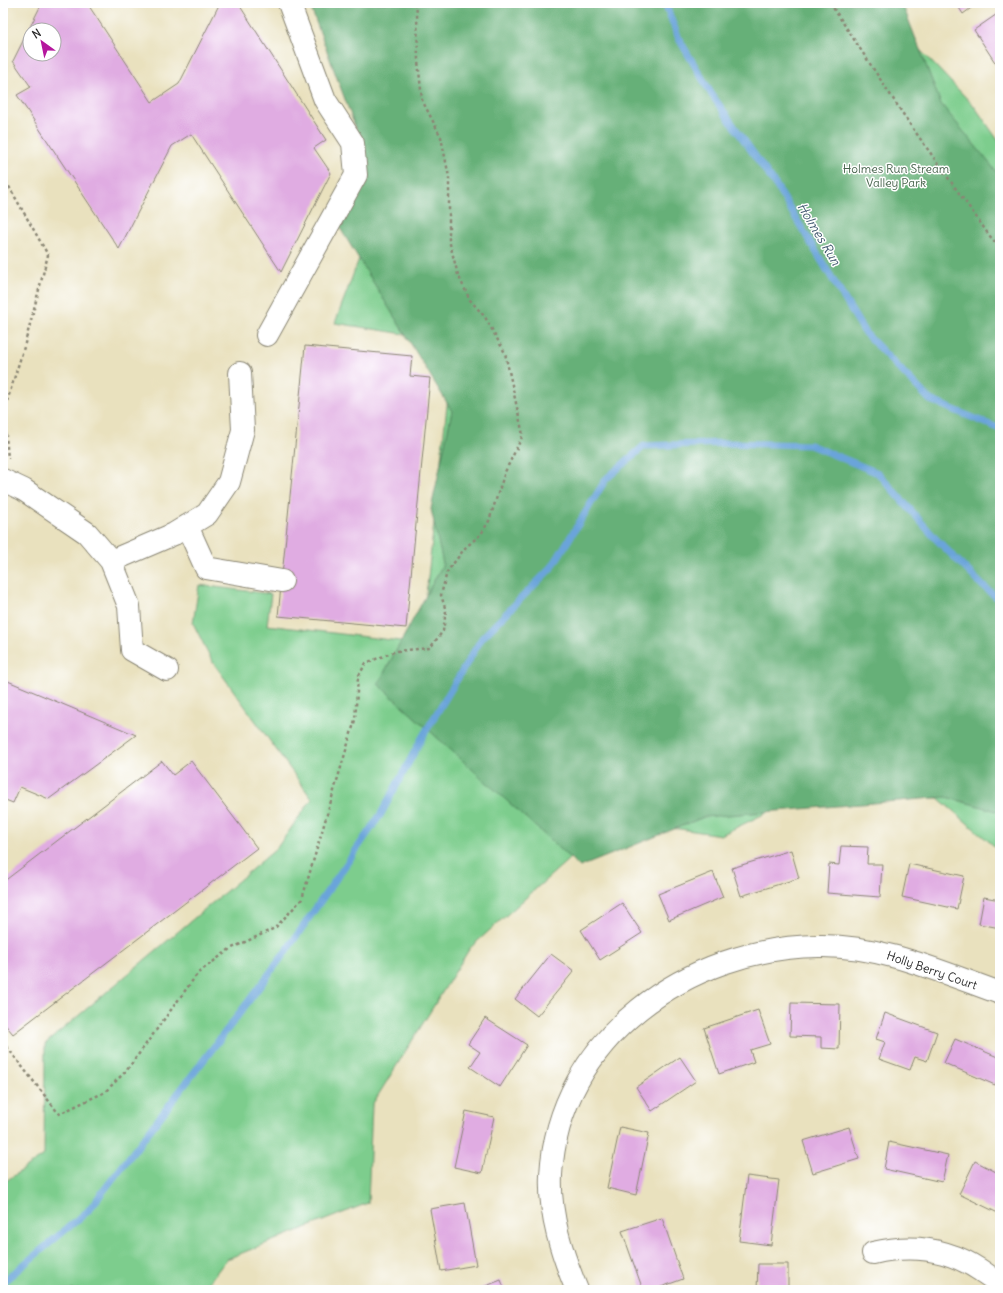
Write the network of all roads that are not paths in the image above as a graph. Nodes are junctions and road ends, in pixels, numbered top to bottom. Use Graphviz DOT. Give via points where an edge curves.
graph roads {
  1 [pos="289,3"];
  2 [pos="267,335"];
  3 [pos="240,373"];
  4 [pos="6,471"];
  5 [pos="187,526"];
  6 [pos="111,561"];
  7 [pos="282,581"];
  8 [pos="167,670"];
  9 [pos="1000,993"];
  10 [pos="873,1253"];
  11 [pos="1000,1285"];
  12 [pos="577,1290"];
  1 -- 2 [label="street" via="325,100 353,143 356,175"];
  3 -- 5 [label="street" via="243,430 229,482 207,514"];
  4 -- 6 [label="street" via="24,490 87,533"];
  5 -- 6 [label="street"];
  5 -- 7 [label="street" via="206,568"];
  6 -- 8 [label="street" via="129,606 132,650"];
  9 -- 12 [label="street, Holly Berry Court" via="894,955 858,948 819,946 779,948 708,968 673,986 637,1010 619,1026 594,1056 577,1082 555,1142 551,1189 556,1228 565,1261"];
  10 -- 11 [label="street" via="915,1247 940,1251 970,1264"];
}
